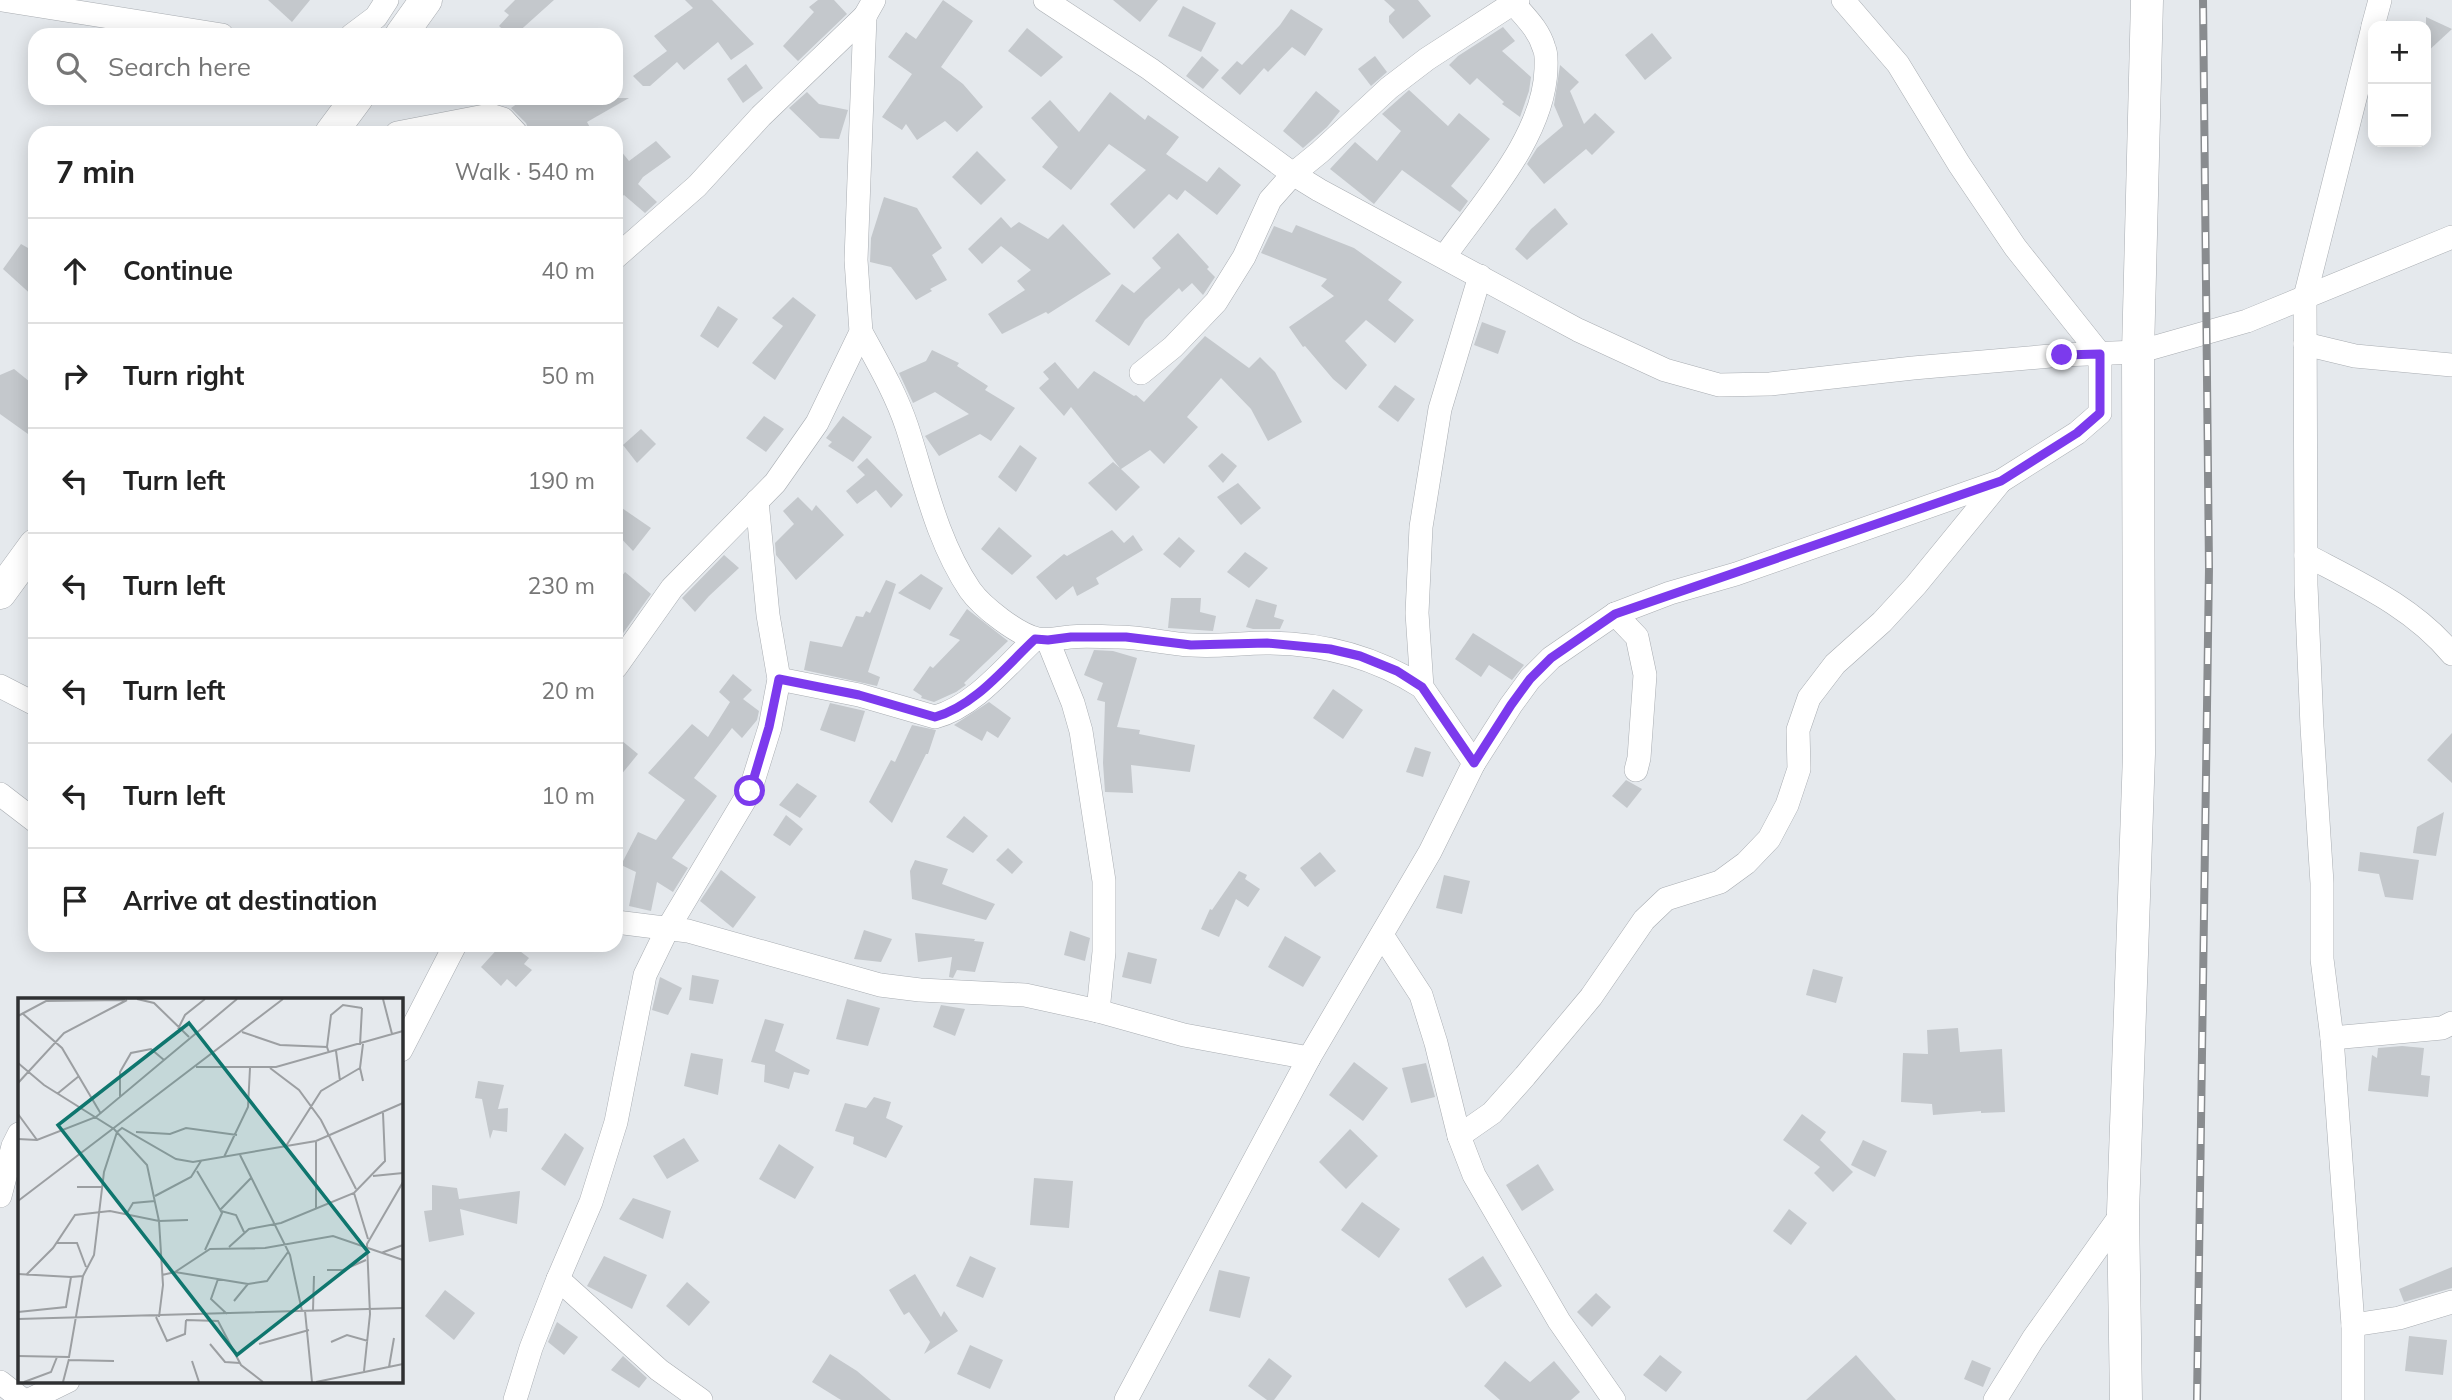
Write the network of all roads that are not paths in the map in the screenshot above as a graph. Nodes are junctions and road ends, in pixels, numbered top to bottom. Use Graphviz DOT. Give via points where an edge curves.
graph roads {
  1 [pos="2,0"];
  2 [pos="387,0"];
  3 [pos="426,0"];
  4 [pos="1045,0"];
  5 [pos="1843,0"];
  6 [pos="2147,0"];
  7 [pos="2380,0"];
  8 [pos="1516,2"];
  9 [pos="869,8"];
  10 [pos="2374,21"];
  11 [pos="178,28"];
  12 [pos="361,28"];
  13 [pos="406,28"];
  14 [pos="2368,46"];
  15 [pos="352,105"];
  16 [pos="336,126"];
  17 [pos="433,126"];
  18 [pos="509,126"];
  19 [pos="1293,174"];
  20 [pos="2452,237"];
  21 [pos="623,251"];
  22 [pos="1445,256"];
  23 [pos="1480,276"];
  24 [pos="2305,297"];
  25 [pos="860,332"];
  26 [pos="2305,344"];
  27 [pos="2138,352"];
  28 [pos="2100,354"];
  29 [pos="2452,365"];
  30 [pos="1141,373"];
  31 [pos="2001,481"];
  32 [pos="757,501"];
  33 [pos="28,555"];
  34 [pos="2306,555"];
  35 [pos="0,593"];
  36 [pos="1615,614"];
  37 [pos="1042,640"];
  38 [pos="2452,654"];
  39 [pos="623,657"];
  40 [pos="779,679"];
  41 [pos="0,685"];
  42 [pos="1422,687"];
  43 [pos="28,700"];
  44 [pos="1474,763"];
  45 [pos="1636,770"];
  46 [pos="0,794"];
  47 [pos="28,816"];
  48 [pos="623,923"];
  49 [pos="667,930"];
  50 [pos="1381,935"];
  51 [pos="451,952"];
  52 [pos="1098,1011"];
  53 [pos="2452,1023"];
  54 [pos="2332,1038"];
  55 [pos="402,1048"];
  56 [pos="1309,1058"];
  57 [pos="18,1136"];
  58 [pos="1459,1136"];
  59 [pos="0,1196"];
  60 [pos="2123,1212"];
  61 [pos="558,1279"];
  62 [pos="2452,1303"];
  63 [pos="2353,1325"];
  64 [pos="0,1382"];
  65 [pos="66,1382"];
  66 [pos="1127,1399"];
  67 [pos="23,1400"];
  68 [pos="29,1400"];
  69 [pos="515,1400"];
  70 [pos="701,1400"];
  71 [pos="1614,1400"];
  72 [pos="1995,1400"];
  73 [pos="2126,1400"];
  74 [pos="2353,1400"];
  1 -- 11 [label="street"];
  2 -- 12 [label="street"];
  3 -- 13 [label="street"];
  4 -- 19 [label="street" via="1150,69"];
  5 -- 28 [label="street" via="1898,64 2015,247"];
  6 -- 27 [label="street"];
  7 -- 10 [label="street"];
  8 -- 19 [label="street" via="1389,88"];
  8 -- 22 [label="street" via="1546,50 1544,92 1527,135"];
  9 -- 21 [label="street" via="697,186"];
  9 -- 25 [label="street" via="859,129 856,260"];
  14 -- 24 [label="street"];
  15 -- 16 [label="street"];
  17 -- 18 [label="street" via="490,115"];
  19 -- 22 [label="street"];
  19 -- 30 [label="street" via="1270,201 1216,302"];
  20 -- 24 [label="street"];
  22 -- 23 [label="street"];
  23 -- 28 [label="street" via="1578,330 1665,370 1719,385"];
  23 -- 42 [label="street" via="1440,409 1421,527 1417,613"];
  24 -- 26 [label="street"];
  24 -- 27 [label="street" via="2247,321"];
  25 -- 32 [label="street" via="817,423"];
  25 -- 37 [label="street" via="887,380 945,544 971,592 996,615"];
  26 -- 29 [label="street" via="2355,356"];
  26 -- 34 [label="street"];
  27 -- 28 [label="street"];
  27 -- 60 [label="street" via="2139,754"];
  28 -- 31 [label="street" via="2100,413"];
  31 -- 36 [label="street"];
  31 -- 58 [label="street" via="1916,585 1835,664 1809,698 1798,730 1799,769 1769,839 1720,882 1666,899 1644,920 1591,997 1525,1076 1492,1113"];
  32 -- 39 [label="street" via="672,588"];
  32 -- 40 [label="street"];
  33 -- 35 [label="street"];
  34 -- 38 [label="street" via="2393,600"];
  34 -- 54 [label="street" via="2322,958"];
  36 -- 44 [label="street" via="1551,658 1530,679"];
  36 -- 45 [label="street" via="1637,637 1645,675"];
  37 -- 40 [label="street" via="982,690 935,717"];
  37 -- 42 [label="street" via="1126,637 1191,645 1267,643 1330,649 1397,671"];
  37 -- 52 [label="street" via="1073,703 1081,731 1104,881"];
  40 -- 49 [label="street" via="750,791"];
  41 -- 43 [label="street"];
  42 -- 44 [label="street"];
  44 -- 50 [label="street" via="1430,852"];
  46 -- 47 [label="street"];
  48 -- 49 [label="street"];
  49 -- 52 [label="street" via="744,945 880,985 1025,995"];
  49 -- 61 [label="street" via="645,975 616,1122 591,1202"];
  50 -- 56 [label="street"];
  50 -- 58 [label="street" via="1421,995"];
  51 -- 55 [label="street"];
  52 -- 56 [label="street" via="1184,1035"];
  53 -- 54 [label="street" via="2442,1028"];
  54 -- 63 [label="street"];
  56 -- 66 [label="street"];
  57 -- 59 [label="street"];
  58 -- 71 [label="street" via="1474,1175 1559,1321"];
  60 -- 72 [label="street"];
  60 -- 73 [label="street"];
  61 -- 69 [label="street"];
  61 -- 70 [label="street" via="659,1370"];
  62 -- 63 [label="street"];
  63 -- 74 [label="street"];
  64 -- 67 [label="street"];
  65 -- 68 [label="street"];
}
